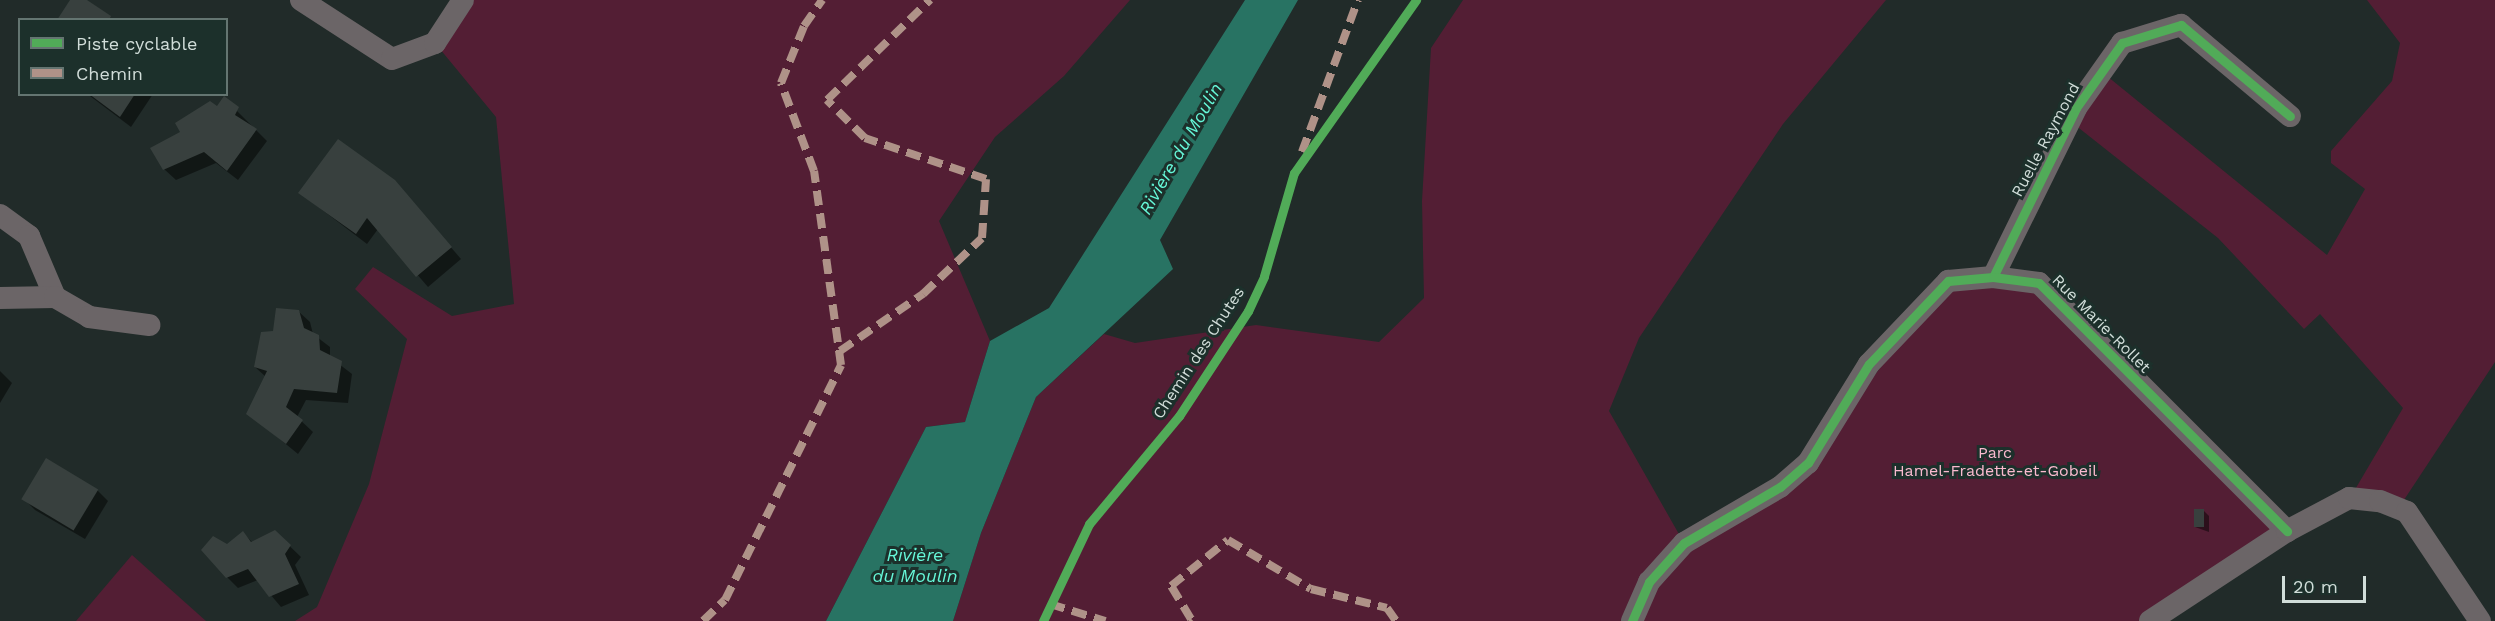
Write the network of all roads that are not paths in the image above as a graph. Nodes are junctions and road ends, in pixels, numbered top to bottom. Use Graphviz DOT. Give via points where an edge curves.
graph roads {
  1 [pos="301,0"];
  2 [pos="463,0"];
  3 [pos="2290,116"];
  4 [pos="0,215"];
  5 [pos="1993,277"];
  6 [pos="55,297"];
  7 [pos="0,298"];
  8 [pos="149,326"];
  9 [pos="2287,531"];
  10 [pos="1632,621"];
  11 [pos="2150,621"];
  12 [pos="2480,621"];
  1 -- 2 [label="street" via="392,59 435,43"];
  3 -- 5 [label="street, Ruelle Raymond" via="2181,25 2122,43 2076,108"];
  4 -- 6 [label="street" via="29,236"];
  5 -- 9 [label="street, Rue Marie-Rollet" via="2039,283"];
  5 -- 10 [label="street, Rue Marie-Rollet" via="1948,281 1869,364 1808,463 1780,487 1684,543 1649,582"];
  6 -- 7 [label="street"];
  6 -- 8 [label="street" via="89,317"];
  9 -- 11 [label="street"];
  9 -- 12 [label="street" via="2349,498 2380,501 2407,512"];
}
